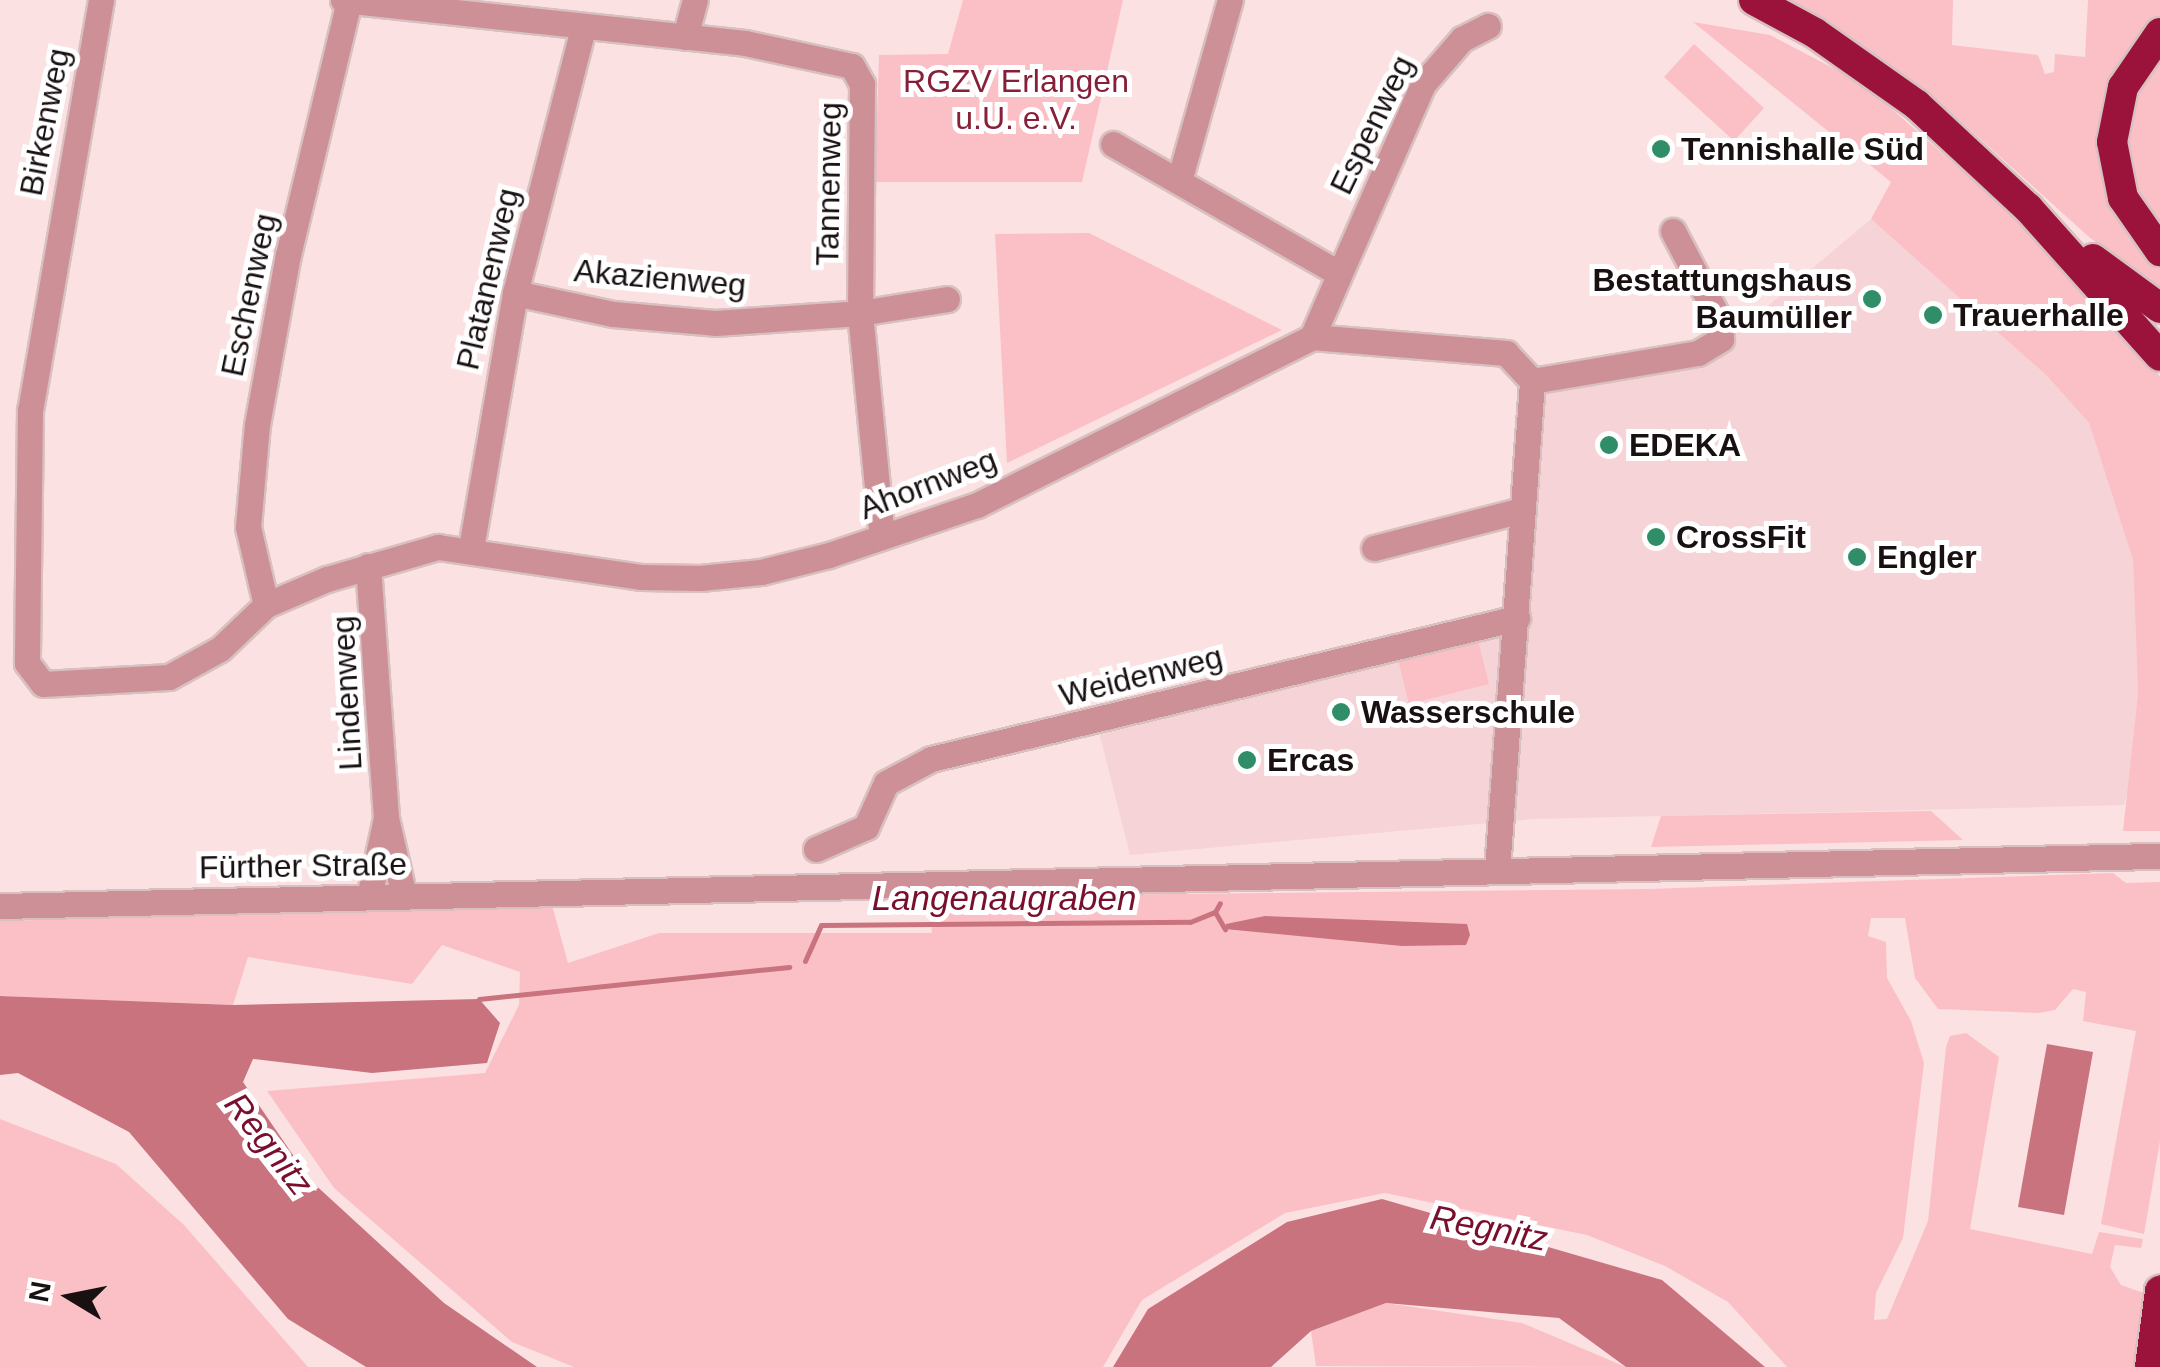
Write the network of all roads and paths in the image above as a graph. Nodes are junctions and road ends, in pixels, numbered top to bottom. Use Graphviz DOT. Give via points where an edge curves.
graph roads {
  1 [pos="101,0"];
  2 [pos="695,0"];
  3 [pos="1230,0"];
  4 [pos="1754,0"];
  5 [pos="353,1"];
  6 [pos="470,8"];
  7 [pos="1488,26"];
  8 [pos="583,28"];
  9 [pos="2160,34"];
  10 [pos="685,37"];
  11 [pos="1113,144"];
  12 [pos="1179,181"];
  13 [pos="2028,208"];
  14 [pos="1673,231"];
  15 [pos="2160,251"];
  16 [pos="1338,273"];
  17 [pos="515,293"];
  18 [pos="946,298"];
  19 [pos="2160,308"];
  20 [pos="860,313"];
  21 [pos="1312,337"];
  22 [pos="2160,356"];
  23 [pos="1532,381"];
  24 [pos="1522,510"];
  25 [pos="882,537"];
  26 [pos="471,548"];
  27 [pos="1374,548"];
  28 [pos="368,566"];
  29 [pos="266,605"];
  30 [pos="1516,618"];
  31 [pos="30,674"];
  32 [pos="386,818"];
  33 [pos="816,849"];
  34 [pos="2160,856"];
  35 [pos="1497,870"];
  36 [pos="404,896"];
  37 [pos="369,897"];
  38 [pos="0,906"];
  39 [pos="2160,1292"];
  40 [pos="2150,1367"];
  1 -- 31 [label="street, Birkenweg" via="32,391 25,516"];
  2 -- 10 [label="street"];
  3 -- 12 [label="street"];
  4 -- 13 [label="highway" via="1872,70"];
  5 -- 6 [label="street"];
  5 -- 29 [label="street, Eschenweg" via="288,255 257,425 248,526"];
  6 -- 8 [label="street"];
  7 -- 16 [label="street, Espenweg" via="1462,39 1422,84"];
  8 -- 10 [label="street"];
  8 -- 17 [label="street, Platanenweg"];
  9 -- 15 [label="highway" via="2123,86 2112,142 2123,198"];
  10 -- 20 [label="street, Tannenweg" via="846,62 862,84"];
  11 -- 12 [label="street"];
  12 -- 16 [label="street"];
  13 -- 19 [label="highway"];
  13 -- 22 [label="highway"];
  14 -- 23 [label="street" via="1720,323 1721,339 1698,352"];
  16 -- 21 [label="street, Espenweg"];
  17 -- 20 [label="street, Akazienweg" via="614,314 715,323"];
  17 -- 26 [label="street, Platanenweg"];
  18 -- 20 [label="street"];
  20 -- 25 [label="street, Tannenweg"];
  21 -- 23 [label="street" via="1506,353"];
  21 -- 25 [label="street, Ahornweg" via="977,505"];
  23 -- 24 [label="street"];
  24 -- 27 [label="street"];
  24 -- 30 [label="street"];
  25 -- 26 [label="street, Ahornweg" via="760,572 700,578 642,577"];
  26 -- 28 [label="street, Ahornweg" via="438,547"];
  28 -- 29 [label="street, Ahornweg"];
  28 -- 32 [label="street, Lindenweg"];
  29 -- 31 [label="street, Ahornweg" via="220,649 169,677 54,685"];
  30 -- 33 [label="street, Weidenweg" via="932,759 886,783 866,827"];
  30 -- 35 [label="street"];
  32 -- 36 [label="street, Lindenweg"];
  32 -- 37 [label="street, Lindenweg"];
  34 -- 35 [label="street, Fürther Straße"];
  35 -- 36 [label="street, Fürther Straße"];
  36 -- 37 [label="street, Fürther Straße"];
  37 -- 38 [label="street, Fürther Straße"];
  39 -- 40 [label="highway"];
}
